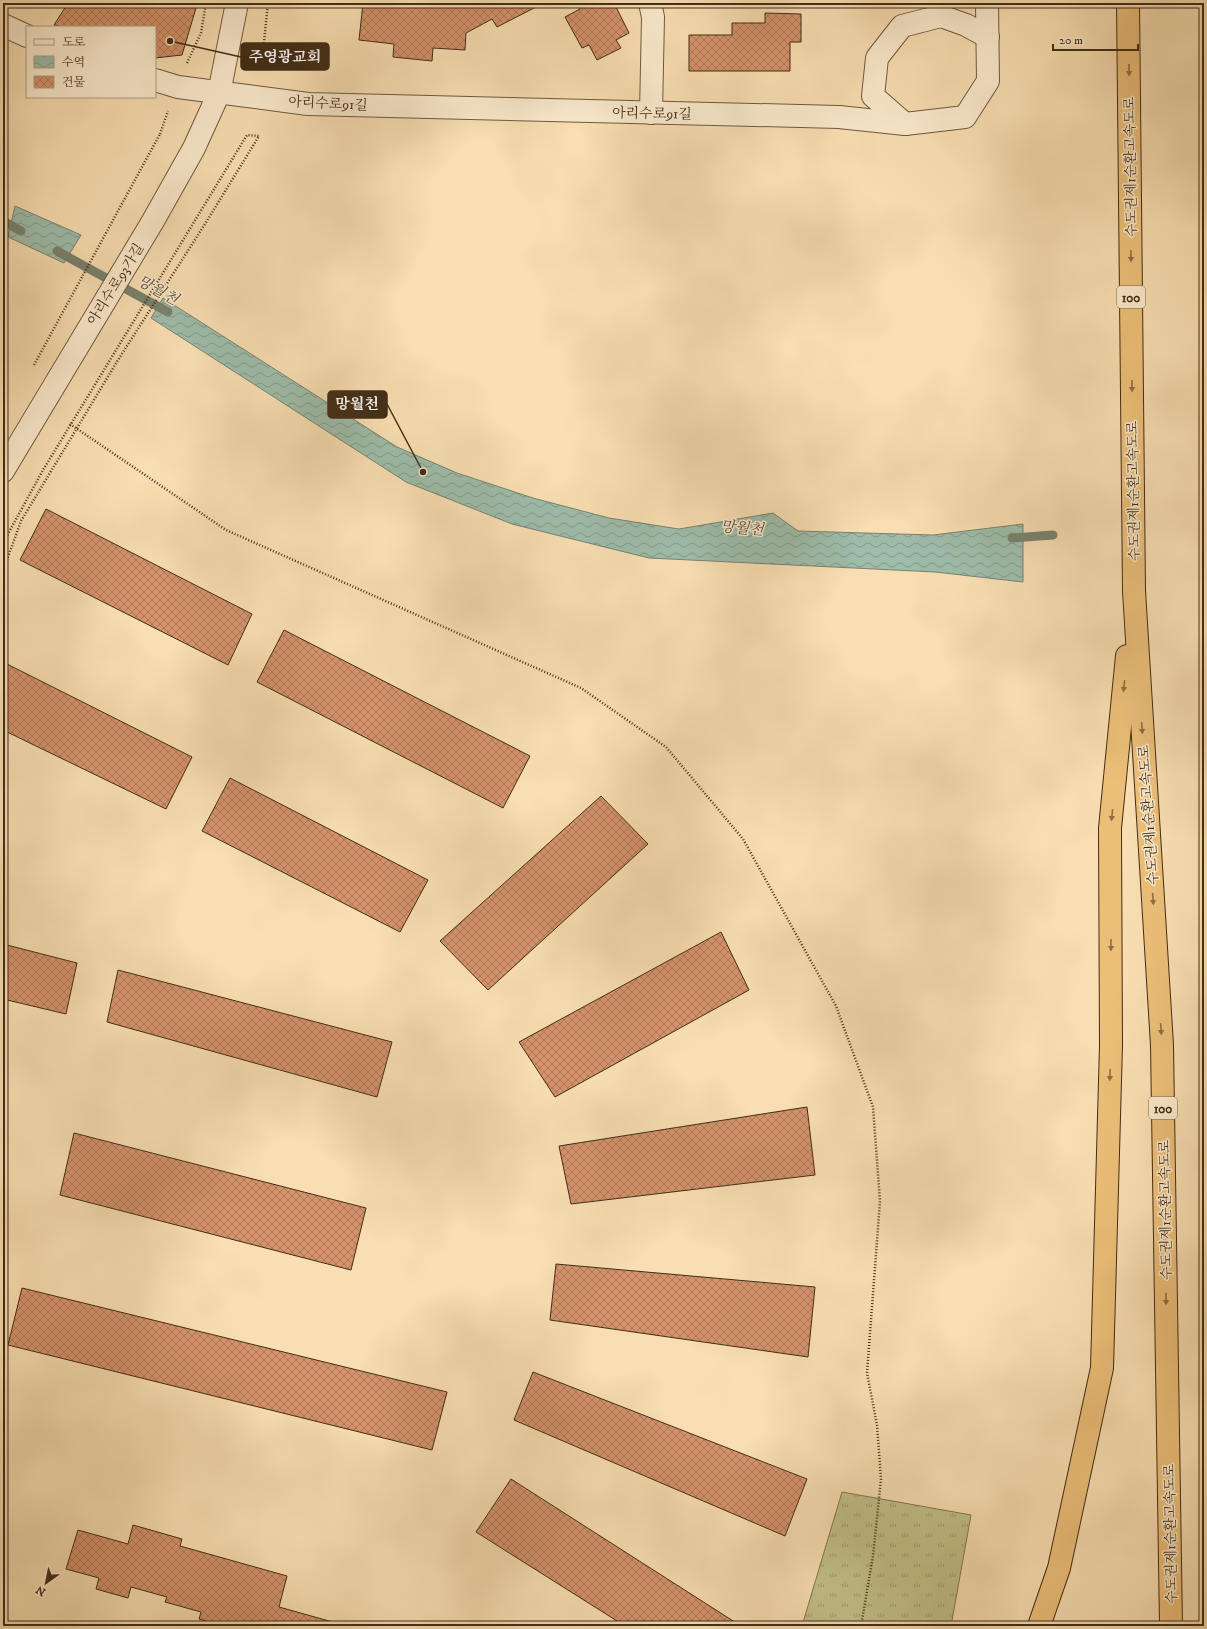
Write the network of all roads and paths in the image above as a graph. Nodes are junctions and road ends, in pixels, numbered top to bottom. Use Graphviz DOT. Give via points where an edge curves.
graph roads {
  1 [pos="206,3"];
  2 [pos="237,3"];
  3 [pos="268,3"];
  4 [pos="650,3"];
  5 [pos="988,3"];
  6 [pos="1128,3"];
  7 [pos="3,25"];
  8 [pos="26,36"];
  9 [pos="988,37"];
  10 [pos="263,52"];
  11 [pos="185,68"];
  12 [pos="156,80"];
  13 [pos="218,93"];
  14 [pos="169,108"];
  15 [pos="651,112"];
  16 [pos="905,124"];
  17 [pos="160,134"];
  18 [pos="158,140"];
  19 [pos="33,367"];
  20 [pos="70,424"];
  21 [pos="76,428"];
  22 [pos="3,471"];
  23 [pos="3,543"];
  24 [pos="3,571"];
  25 [pos="1134,591"];
  26 [pos="860,1626"];
  27 [pos="1039,1626"];
  28 [pos="1172,1626"];
  1 -- 11 [label="path" via="200,33"];
  2 -- 13 [label="street, 아리수로93가길"];
  3 -- 10 [label="path"];
  4 -- 15 [label="street" via="653,17"];
  5 -- 9 [label="street, 아리수로91길"];
  6 -- 25 [label="highway, 수도권제1순환고속도로 / 100, one-way"];
  7 -- 8 [label="street"];
  9 -- 16 [label="street, 아리수로91길" via="988,82 965,117"];
  9 -- 16 [label="street" via="966,24 942,16 902,26 877,58 873,96"];
  12 -- 13 [label="street" via="178,87"];
  13 -- 15 [label="street, 아리수로91길" via="308,104"];
  13 -- 22 [label="street, 아리수로93가길" via="194,148 153,221"];
  14 -- 17 [label="path"];
  15 -- 16 [label="street, 아리수로91길" via="839,117"];
  17 -- 18 [label="path"];
  17 -- 19 [label="path"];
  20 -- 21 [label="path"];
  20 -- 21 [label="path" via="247,135 259,136"];
  20 -- 23 [label="path"];
  21 -- 24 [label="path" via="21,521"];
  21 -- 26 [label="path" via="226,530 581,688 666,747 743,839 836,1006 873,1107 880,1201 867,1373 877,1425 881,1479 873,1556"];
  25 -- 27 [label="highway, one-way" via="1110,828 1111,1045 1102,1368 1059,1568"];
  25 -- 28 [label="highway, 수도권제1순환고속도로 / 100, one-way" via="1162,1045"];
}
